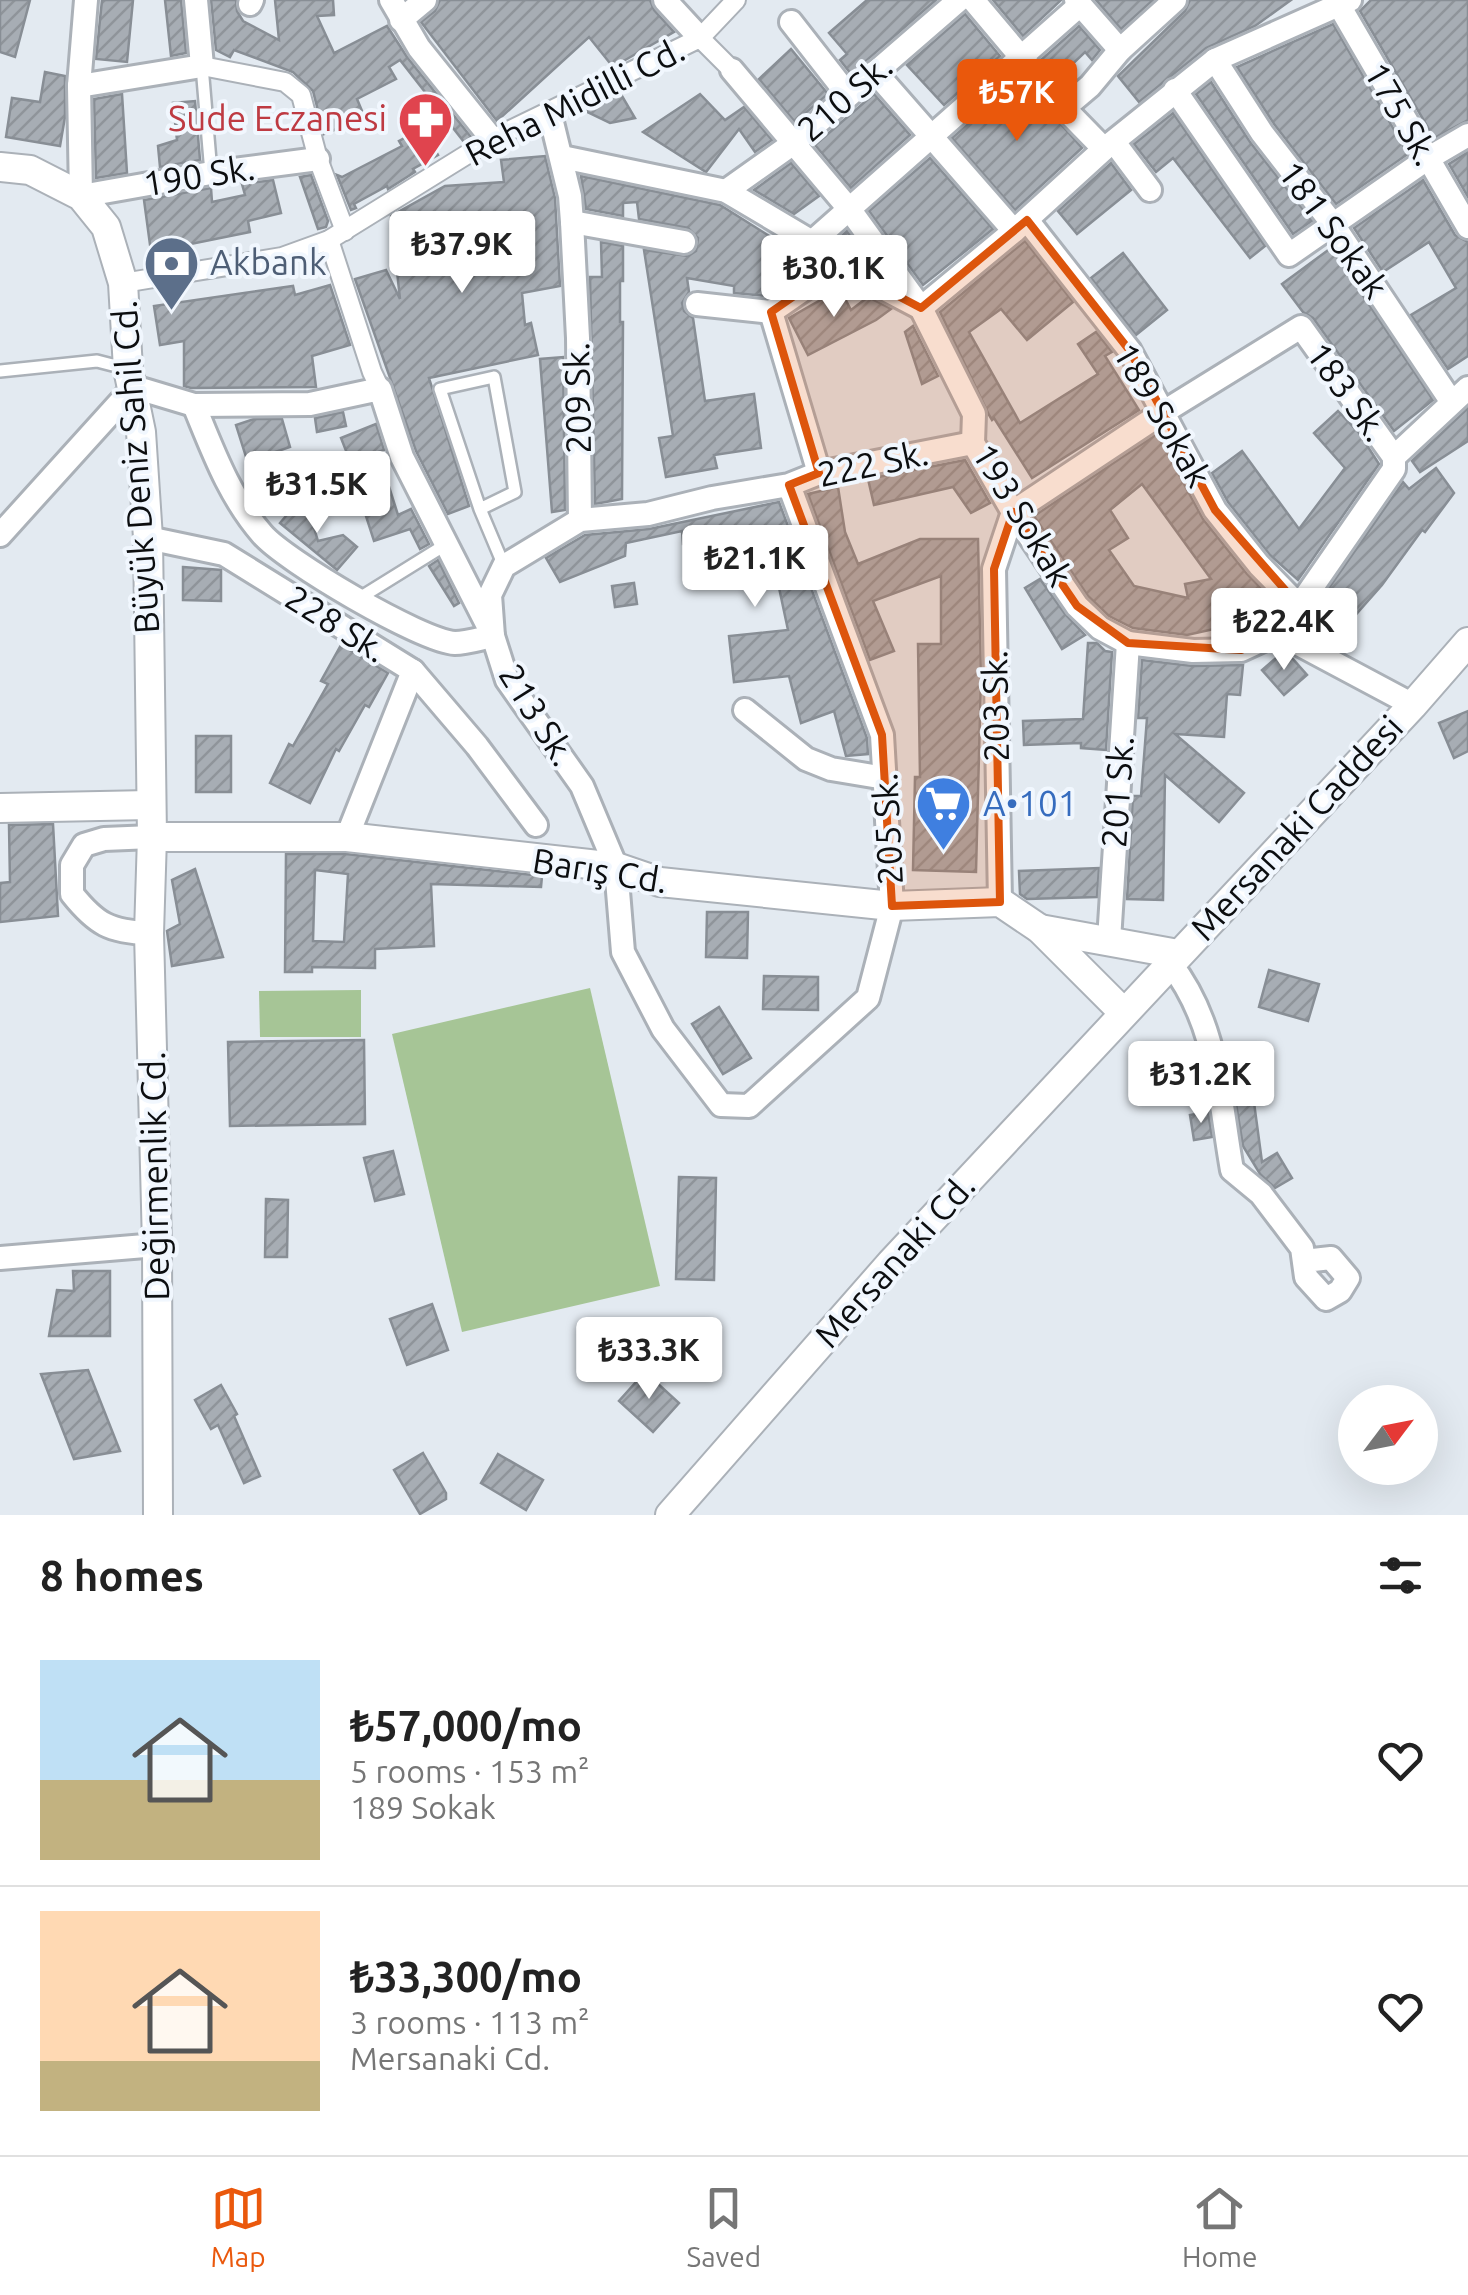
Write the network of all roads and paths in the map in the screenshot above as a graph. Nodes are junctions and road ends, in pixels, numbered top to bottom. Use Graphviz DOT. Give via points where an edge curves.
graph roads {
  1 [pos="86,0"];
  2 [pos="196,0"];
  3 [pos="425,0"];
  4 [pos="666,0"];
  5 [pos="736,0"];
  6 [pos="959,0"];
  7 [pos="973,0"];
  8 [pos="1175,0"];
  9 [pos="1078,2"];
  10 [pos="1342,2"];
  11 [pos="396,10"];
  12 [pos="791,22"];
  13 [pos="700,38"];
  14 [pos="1120,50"];
  15 [pos="1021,56"];
  16 [pos="1214,60"];
  17 [pos="202,66"];
  18 [pos="732,70"];
  19 [pos="875,72"];
  20 [pos="79,86"];
  21 [pos="1176,90"];
  22 [pos="848,95"];
  23 [pos="1064,108"];
  24 [pos="550,114"];
  25 [pos="1468,135"];
  26 [pos="934,136"];
  27 [pos="492,140"];
  28 [pos="796,142"];
  29 [pos="1109,145"];
  30 [pos="562,156"];
  31 [pos="318,159"];
  32 [pos="1428,159"];
  33 [pos="0,168"];
  34 [pos="210,173"];
  35 [pos="1150,190"];
  36 [pos="726,192"];
  37 [pos="81,196"];
  38 [pos="850,210"];
  39 [pos="572,222"];
  40 [pos="1332,223"];
  41 [pos="1021,226"];
  42 [pos="1468,227"];
  43 [pos="337,236"];
  44 [pos="684,242"];
  45 [pos="812,242"];
  46 [pos="839,265"];
  47 [pos="123,284"];
  48 [pos="697,304"];
  49 [pos="921,308"];
  50 [pos="771,312"];
  51 [pos="0,372"];
  52 [pos="131,378"];
  53 [pos="380,389"];
  54 [pos="1459,394"];
  55 [pos="194,405"];
  56 [pos="1162,413"];
  57 [pos="973,443"];
  58 [pos="1394,456"];
  59 [pos="819,473"];
  60 [pos="789,484"];
  61 [pos="480,509"];
  62 [pos="1013,512"];
  63 [pos="580,520"];
  64 [pos="0,536"];
  65 [pos="148,538"];
  66 [pos="444,545"];
  67 [pos="504,566"];
  68 [pos="358,598"];
  69 [pos="1300,607"];
  70 [pos="1278,634"];
  71 [pos="493,636"];
  72 [pos="1468,642"];
  73 [pos="1128,643"];
  74 [pos="413,670"];
  75 [pos="1413,705"];
  76 [pos="744,710"];
  77 [pos="884,778"];
  78 [pos="150,804"];
  79 [pos="0,808"];
  80 [pos="536,825"];
  81 [pos="152,837"];
  82 [pos="347,838"];
  83 [pos="616,867"];
  84 [pos="1000,902"];
  85 [pos="892,906"];
  86 [pos="1040,929"];
  87 [pos="149,933"];
  88 [pos="1109,940"];
  89 [pos="1174,958"];
  90 [pos="1123,1012"];
  91 [pos="721,1105"];
  92 [pos="157,1245"];
  93 [pos="0,1258"];
  94 [pos="1304,1262"];
  95 [pos="158,1515"];
  96 [pos="670,1515"];
  1 -- 20 [label="street"];
  2 -- 17 [label="street"];
  3 -- 11 [label="street"];
  4 -- 13 [label="street"];
  5 -- 13 [label="street, Reha Midilli Cd."];
  6 -- 19 [label="street, 210 Sk."];
  7 -- 15 [label="street"];
  8 -- 14 [label="street"];
  9 -- 14 [label="street"];
  9 -- 15 [label="street"];
  10 -- 16 [label="street"];
  10 -- 32 [label="street, 175 Sk."];
  11 -- 27 [label="street"];
  12 -- 22 [label="street"];
  13 -- 18 [label="street"];
  13 -- 24 [label="street, Reha Midilli Cd."];
  14 -- 23 [label="street"];
  15 -- 23 [label="street"];
  15 -- 26 [label="street"];
  16 -- 21 [label="street"];
  16 -- 40 [label="street, 181 Sokak"];
  17 -- 20 [label="street"];
  17 -- 31 [label="street" via="286,82 301,95"];
  17 -- 34 [label="lane"];
  18 -- 28 [label="street, 193 Sokak"];
  19 -- 22 [label="street, 210 Sk."];
  19 -- 26 [label="street, 189 Sokak"];
  20 -- 37 [label="street"];
  21 -- 29 [label="street"];
  21 -- 40 [label="street" via="1289,255"];
  22 -- 28 [label="street, 210 Sk."];
  23 -- 29 [label="street"];
  24 -- 27 [label="street, Reha Midilli Cd."];
  24 -- 30 [label="street, 209 Sk."];
  25 -- 32 [label="street"];
  26 -- 38 [label="street"];
  26 -- 41 [label="street, 189 Sokak"];
  27 -- 43 [label="street, Reha Midilli Cd."];
  28 -- 36 [label="street, 210 Sk."];
  28 -- 38 [label="street, 193 Sokak"];
  29 -- 35 [label="street"];
  29 -- 41 [label="street"];
  30 -- 36 [label="street"];
  30 -- 39 [label="street, 209 Sk."];
  31 -- 34 [label="street, 190 Sk."];
  31 -- 43 [label="street"];
  32 -- 40 [label="street"];
  32 -- 42 [label="street, 175 Sk."];
  33 -- 37 [label="street, Büyük Deniz Sahil Cd." via="30,170"];
  34 -- 37 [label="street, 190 Sk."];
  36 -- 45 [label="street"];
  37 -- 47 [label="street, Büyük Deniz Sahil Cd." via="106,227"];
  38 -- 45 [label="street"];
  38 -- 49 [label="street, 193 Sokak"];
  39 -- 44 [label="street"];
  39 -- 63 [label="street, 209 Sk."];
  40 -- 54 [label="street, 181 Sokak"];
  41 -- 49 [label="street"];
  41 -- 56 [label="street, 189 Sokak" via="1130,350"];
  43 -- 47 [label="street, Reha Midilli Cd." via="282,257"];
  43 -- 53 [label="street"];
  45 -- 46 [label="street"];
  46 -- 49 [label="street"];
  46 -- 50 [label="street"];
  47 -- 52 [label="street, Büyük Deniz Sahil Cd."];
  48 -- 50 [label="street"];
  49 -- 57 [label="street, 193 Sokak" via="974,414"];
  50 -- 59 [label="street"];
  51 -- 52 [label="lane" via="97,361"];
  52 -- 55 [label="street"];
  52 -- 64 [label="street"];
  52 -- 65 [label="street, Büyük Deniz Sahil Cd."];
  53 -- 55 [label="street" via="310,404"];
  53 -- 66 [label="street" via="402,457"];
  54 -- 58 [label="street"];
  55 -- 68 [label="street, 213 Sk." via="224,479 264,537"];
  56 -- 58 [label="street, 183 Sk." via="1300,327"];
  56 -- 62 [label="street"];
  56 -- 69 [label="street, 189 Sokak" via="1215,510"];
  57 -- 59 [label="street, 222 Sk."];
  57 -- 62 [label="street, 193 Sokak"];
  58 -- 69 [label="street" via="1394,469"];
  59 -- 60 [label="street, 222 Sk."];
  60 -- 63 [label="street, 222 Sk." via="648,514"];
  60 -- 77 [label="street, 205 Sk." via="882,734"];
  61 -- 61 [label="lane" via="440,389 494,377 515,492"];
  61 -- 67 [label="lane"];
  62 -- 73 [label="street, 193 Sokak" via="1077,606"];
  62 -- 84 [label="street, 203 Sk." via="994,569"];
  63 -- 67 [label="street, 222 Sk."];
  65 -- 74 [label="street, 228 Sk." via="224,554"];
  65 -- 78 [label="street, Büyük Deniz Sahil Cd."];
  66 -- 68 [label="lane"];
  66 -- 71 [label="street"];
  67 -- 71 [label="street" via="490,595"];
  68 -- 71 [label="street, 213 Sk." via="454,643"];
  69 -- 70 [label="street"];
  70 -- 73 [label="street, 193 Sokak" via="1241,650"];
  70 -- 75 [label="street"];
  71 -- 83 [label="street, 213 Sk." via="507,680 582,786"];
  72 -- 75 [label="street, Mersanaki Caddesi"];
  73 -- 88 [label="street, 201 Sk."];
  74 -- 80 [label="street"];
  74 -- 82 [label="street, 228 Sk."];
  75 -- 89 [label="street, Mersanaki Caddesi"];
  76 -- 77 [label="street" via="806,759"];
  77 -- 85 [label="street, 205 Sk."];
  78 -- 79 [label="street"];
  78 -- 81 [label="street, Büyük Deniz Sahil Cd."];
  81 -- 82 [label="street, Barış Cd."];
  81 -- 87 [label="street, Değirmenlik Cd."];
  81 -- 87 [label="street" via="94,842 72,865 72,894 88,914 123,932"];
  82 -- 83 [label="street, Barış Cd."];
  83 -- 85 [label="street, Barış Cd." via="660,882"];
  83 -- 91 [label="street, 213 Sk." via="623,952 662,1029"];
  84 -- 85 [label="street, Barış Cd."];
  84 -- 86 [label="street"];
  85 -- 91 [label="street, 205 Sk." via="868,998 749,1106"];
  86 -- 88 [label="street"];
  86 -- 90 [label="street"];
  87 -- 92 [label="street, Değirmenlik Cd."];
  88 -- 89 [label="street"];
  89 -- 90 [label="street, Mersanaki Caddesi"];
  89 -- 94 [label="street" via="1213,1047 1232,1170 1261,1194 1302,1248"];
  90 -- 96 [label="street, Mersanaki Cd." via="891,1262"];
  92 -- 93 [label="street"];
  92 -- 95 [label="street, Değirmenlik Cd."];
}
